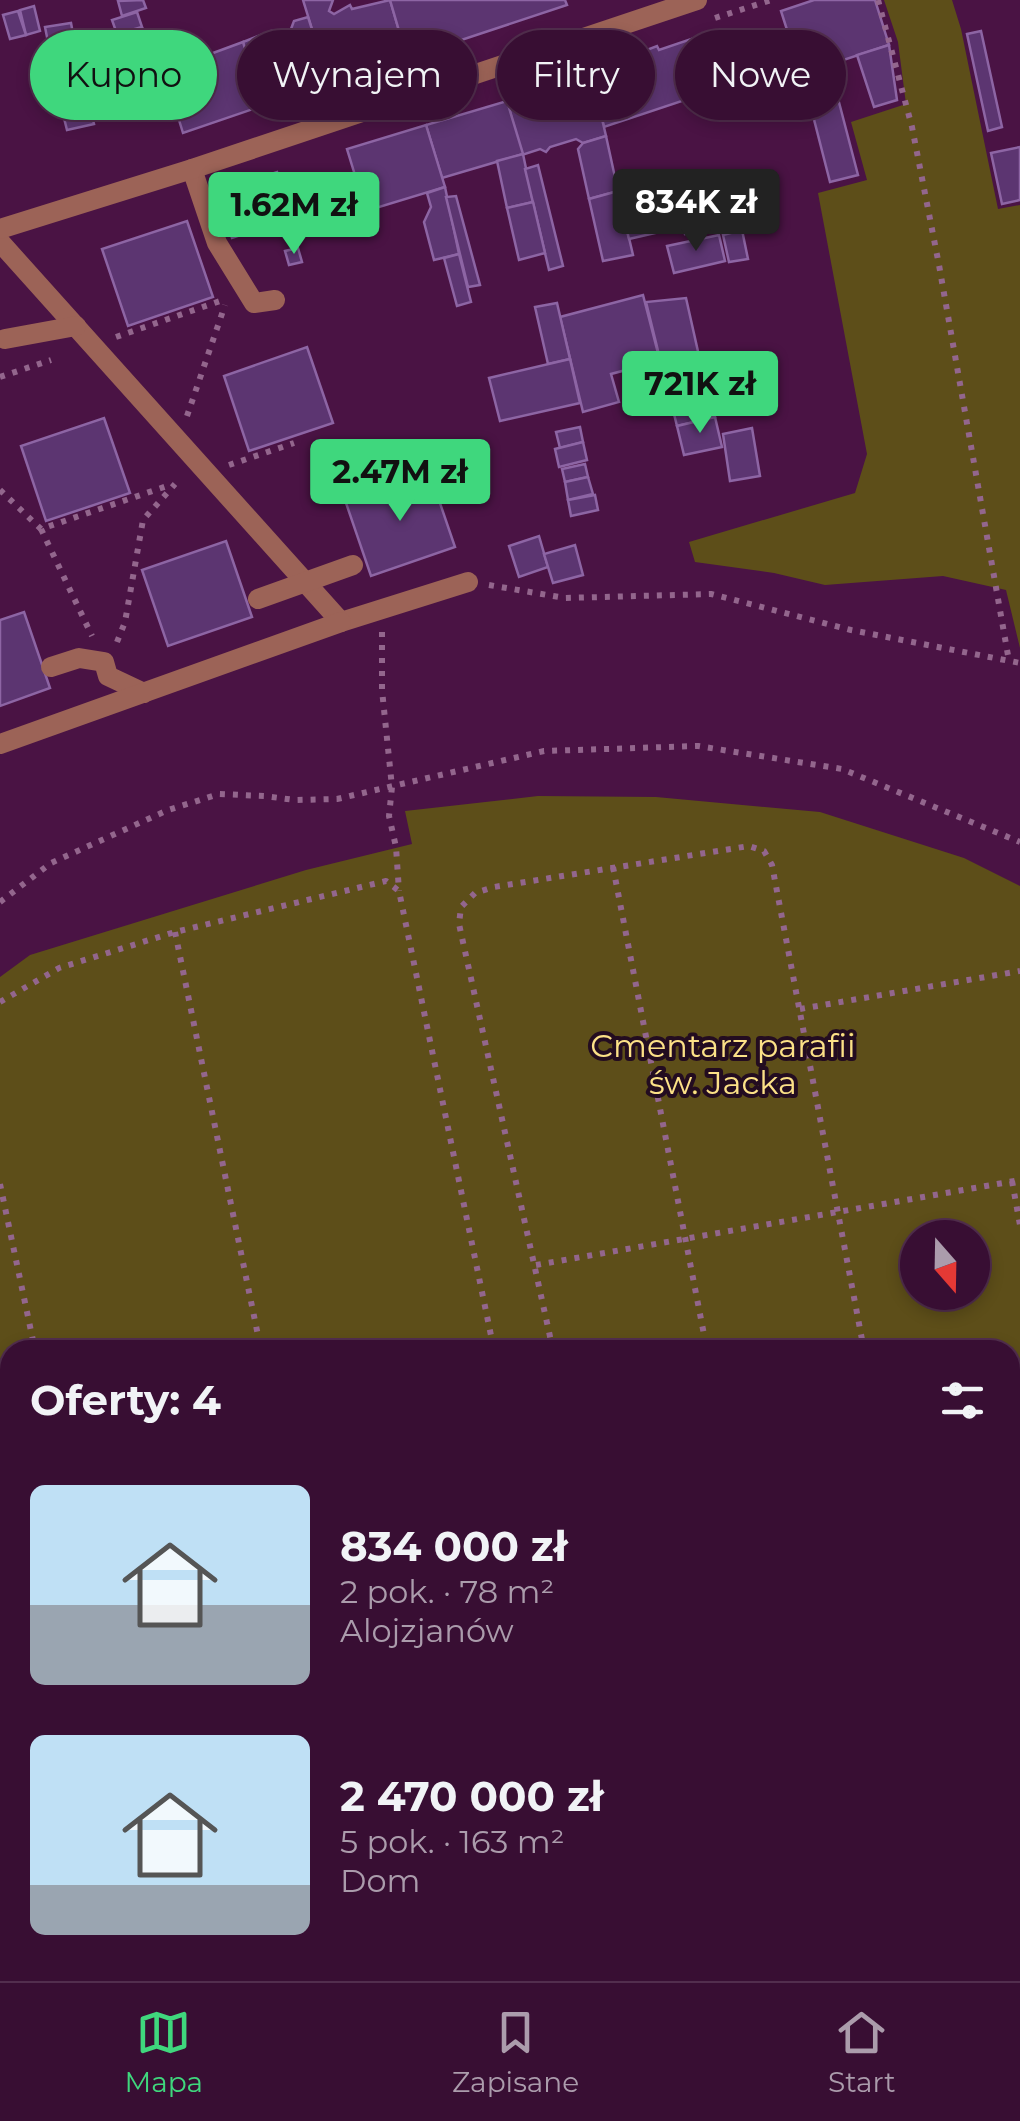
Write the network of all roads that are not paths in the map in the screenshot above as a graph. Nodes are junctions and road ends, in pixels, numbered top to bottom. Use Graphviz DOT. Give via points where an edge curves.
graph roads {
  1 [pos="697,0"];
  2 [pos="192,169"];
  3 [pos="0,229"];
  4 [pos="0,242"];
  5 [pos="275,300"];
  6 [pos="76,326"];
  7 [pos="5,338"];
  8 [pos="353,565"];
  9 [pos="304,581"];
  10 [pos="468,582"];
  11 [pos="258,599"];
  12 [pos="341,622"];
  13 [pos="51,667"];
  14 [pos="144,693"];
  15 [pos="0,744"];
  1 -- 2 [label="street"];
  2 -- 3 [label="street"];
  2 -- 5 [label="street" via="217,243 254,303"];
  4 -- 6 [label="street"];
  6 -- 7 [label="street"];
  6 -- 9 [label="street"];
  8 -- 9 [label="street"];
  9 -- 11 [label="street"];
  9 -- 12 [label="street"];
  10 -- 12 [label="street"];
  12 -- 14 [label="street"];
  13 -- 14 [label="street" via="79,658 104,662 108,676"];
  14 -- 15 [label="street"];
}
